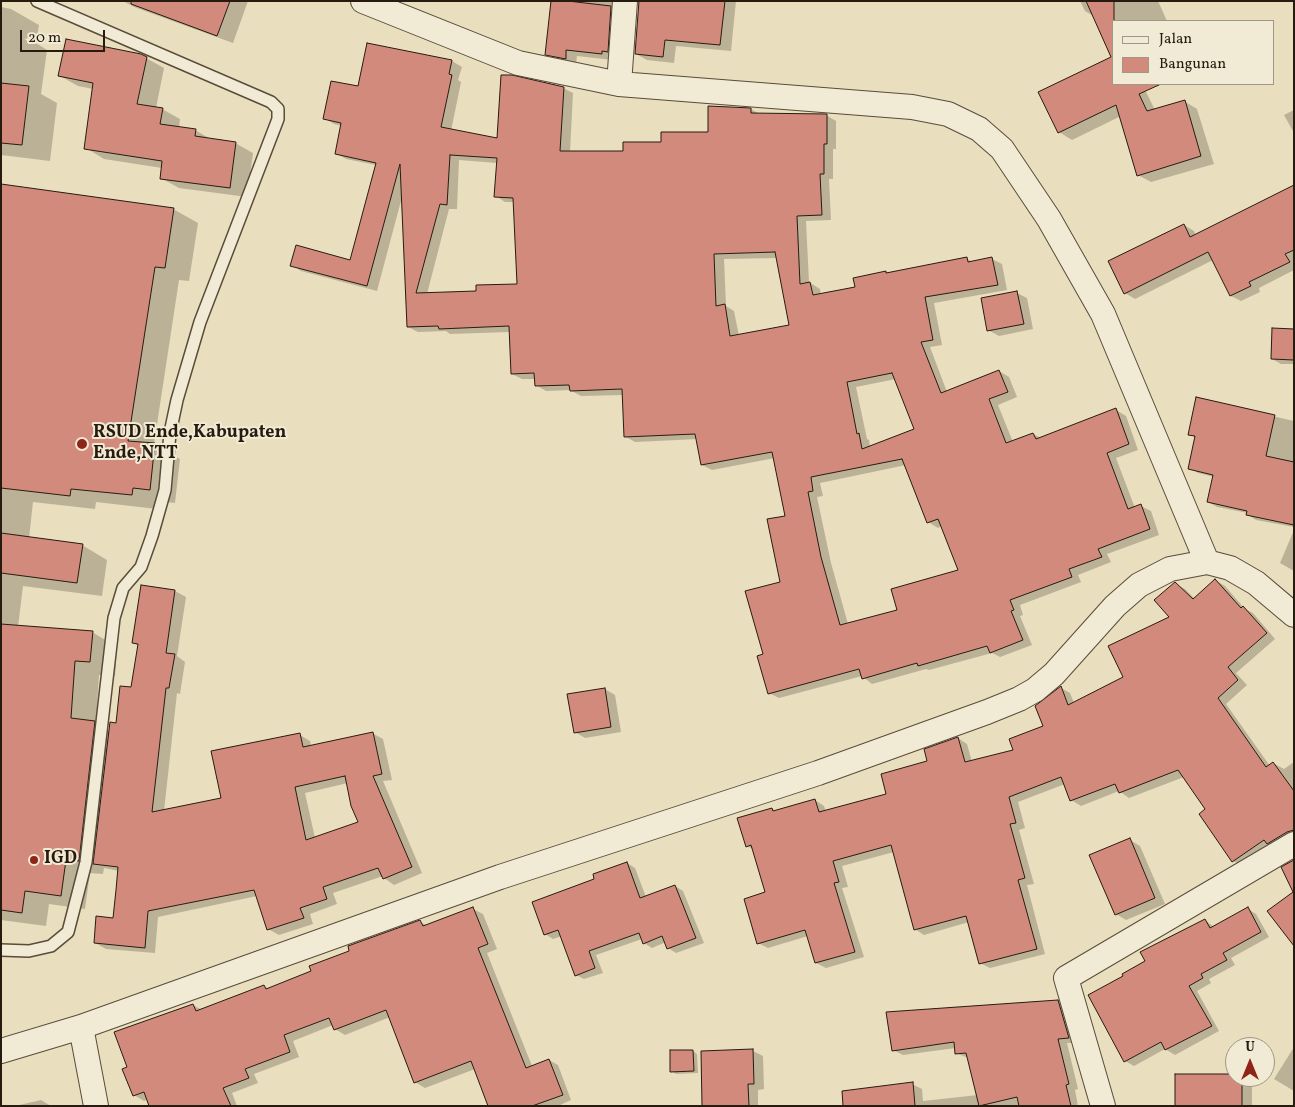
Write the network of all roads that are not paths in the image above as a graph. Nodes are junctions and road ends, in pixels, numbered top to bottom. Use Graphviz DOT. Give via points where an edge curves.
graph roads {
  1 [pos="37,1"];
  2 [pos="363,1"];
  3 [pos="625,1"];
  4 [pos="619,84"];
  5 [pos="1207,562"];
  6 [pos="1294,615"];
  7 [pos="1294,844"];
  8 [pos="1,950"];
  9 [pos="81,1027"];
  10 [pos="1,1050"];
  11 [pos="96,1106"];
  12 [pos="1104,1106"];
  1 -- 8 [label="lane" via="272,102 278,109 278,119 200,322 177,400 170,433 165,490 152,536 141,567 123,588 114,618 86,862 68,932 52,946 29,951"];
  2 -- 4 [label="street" via="518,63"];
  3 -- 4 [label="street"];
  4 -- 5 [label="street" via="912,107 948,114 979,129 1002,149 1049,218 1103,314"];
  5 -- 6 [label="street" via="1230,568 1256,583"];
  5 -- 9 [label="street" via="1170,570 1139,585 1114,606 1054,674 1019,699 818,773 500,877"];
  7 -- 12 [label="street" via="1066,978"];
  9 -- 10 [label="street"];
  9 -- 11 [label="street"];
}
